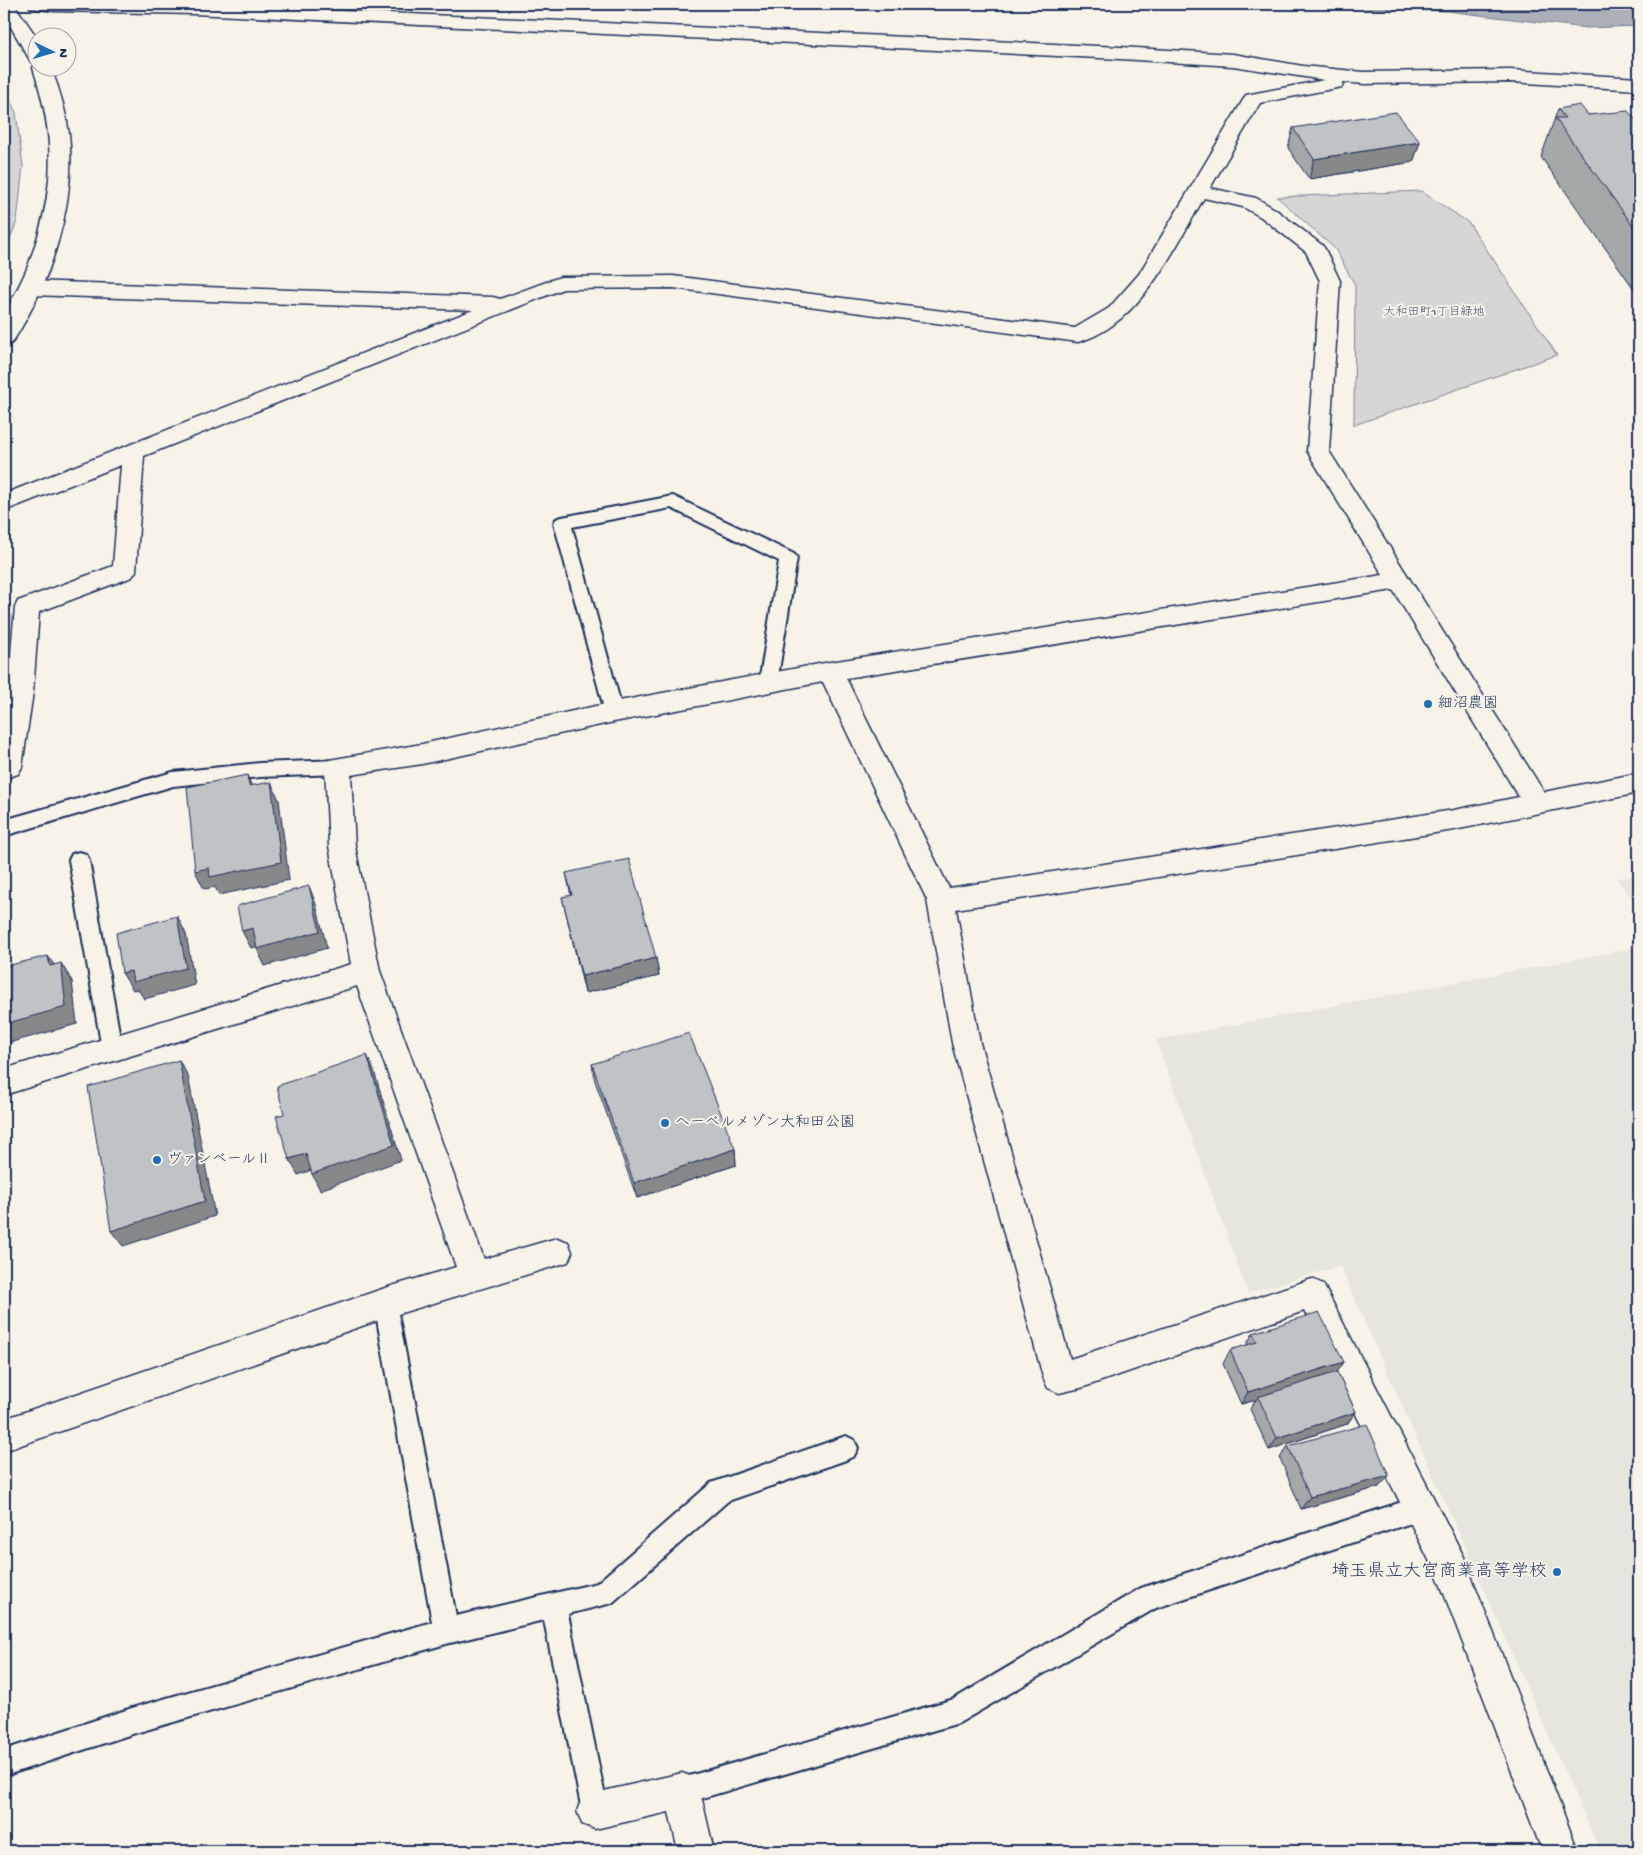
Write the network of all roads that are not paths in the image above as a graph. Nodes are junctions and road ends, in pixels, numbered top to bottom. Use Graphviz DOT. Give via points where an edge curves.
graph roads {
  1 [pos="5,4"];
  2 [pos="37,4"];
  3 [pos="28,39"];
  4 [pos="1233,60"];
  5 [pos="45,78"];
  6 [pos="1364,78"];
  7 [pos="1639,84"];
  8 [pos="1253,99"];
  9 [pos="1198,191"];
  10 [pos="30,288"];
  11 [pos="504,305"];
  12 [pos="4,338"];
  13 [pos="132,453"];
  14 [pos="4,502"];
  15 [pos="1398,581"];
  16 [pos="830,671"];
  17 [pos="768,683"];
  18 [pos="12,694"];
  19 [pos="614,712"];
  20 [pos="9,767"];
  21 [pos="338,767"];
  22 [pos="1639,783"];
  23 [pos="1537,804"];
  24 [pos="4,828"];
  25 [pos="79,860"];
  26 [pos="941,900"];
  27 [pos="366,971"];
  28 [pos="112,1049"];
  29 [pos="4,1082"];
  30 [pos="557,1252"];
  31 [pos="475,1276"];
  32 [pos="384,1303"];
  33 [pos="4,1434"];
  34 [pos="846,1448"];
  35 [pos="1420,1508"];
  36 [pos="554,1605"];
  37 [pos="446,1631"];
  38 [pos="4,1763"];
  39 [pos="682,1791"];
  40 [pos="595,1811"];
  41 [pos="696,1851"];
  42 [pos="1560,1851"];
  1 -- 3 [label="street"];
  2 -- 4 [label="street"];
  4 -- 6 [label="street"];
  4 -- 8 [label="street"];
  5 -- 10 [label="street" via="59,136 59,178 52,223"];
  6 -- 7 [label="street" via="1510,76"];
  6 -- 8 [label="street"];
  8 -- 9 [label="street"];
  9 -- 11 [label="street" via="1147,277 1116,313 1078,335 673,282 560,283"];
  9 -- 15 [label="street" via="1249,202 1316,249 1330,280 1318,452"];
  10 -- 11 [label="street"];
  10 -- 12 [label="street"];
  11 -- 13 [label="street"];
  13 -- 14 [label="street"];
  13 -- 18 [label="street" via="124,571 27,606"];
  15 -- 16 [label="street"];
  15 -- 23 [label="street"];
  16 -- 17 [label="street"];
  16 -- 26 [label="street"];
  17 -- 19 [label="street"];
  17 -- 19 [label="lane" via="788,558 673,502 562,523"];
  18 -- 20 [label="street"];
  19 -- 21 [label="street" via="422,754"];
  21 -- 24 [label="lane" via="260,770 173,779"];
  21 -- 27 [label="street" via="342,846"];
  22 -- 23 [label="street"];
  23 -- 26 [label="street" via="1454,820"];
  25 -- 28 [label="lane"];
  26 -- 35 [label="street" via="966,1043 1059,1377 1312,1294"];
  27 -- 28 [label="street"];
  27 -- 31 [label="street"];
  28 -- 29 [label="street"];
  30 -- 31 [label="street"];
  31 -- 32 [label="street"];
  32 -- 33 [label="street"];
  32 -- 37 [label="lane"];
  34 -- 36 [label="lane" via="720,1492 603,1594"];
  35 -- 39 [label="lane" via="1150,1597 959,1710"];
  35 -- 42 [label="street" via="1452,1570"];
  36 -- 37 [label="lane"];
  36 -- 40 [label="lane"];
  37 -- 38 [label="lane" via="132,1721"];
  39 -- 40 [label="street"];
  39 -- 41 [label="street"];
}
